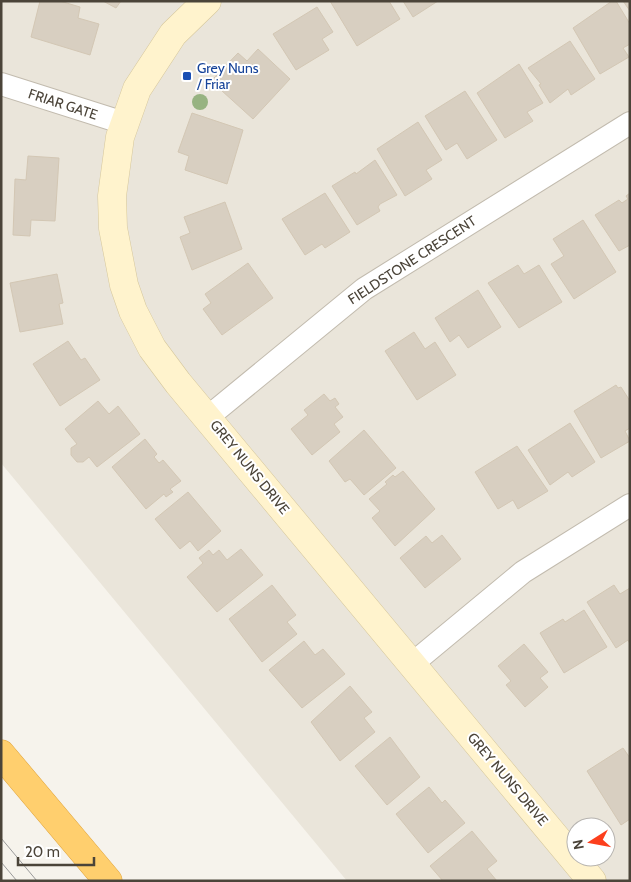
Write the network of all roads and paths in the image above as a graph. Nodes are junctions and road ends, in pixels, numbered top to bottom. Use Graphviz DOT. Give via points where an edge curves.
graph roads {
  1 [pos="207,1"];
  2 [pos="1,84"];
  3 [pos="124,123"];
  4 [pos="630,123"];
  5 [pos="208,417"];
  6 [pos="630,505"];
  7 [pos="412,664"];
  8 [pos="1,754"];
  9 [pos="32,791"];
  10 [pos="108,881"];
  11 [pos="120,881"];
  12 [pos="592,881"];
  1 -- 3 [label="street, GREY NUNS DRIVE" via="174,34 137,89"];
  2 -- 3 [label="street, FRIAR GATE"];
  3 -- 5 [label="street, GREY NUNS DRIVE" via="112,196 113,228 124,286 152,348"];
  4 -- 5 [label="street, FIELDSTONE CRESCENT" via="364,289"];
  5 -- 7 [label="street, GREY NUNS DRIVE"];
  6 -- 7 [label="street" via="524,572"];
  7 -- 12 [label="street, GREY NUNS DRIVE"];
  8 -- 9 [label="highway"];
  9 -- 10 [label="highway"];
  9 -- 11 [label="highway"];
}
